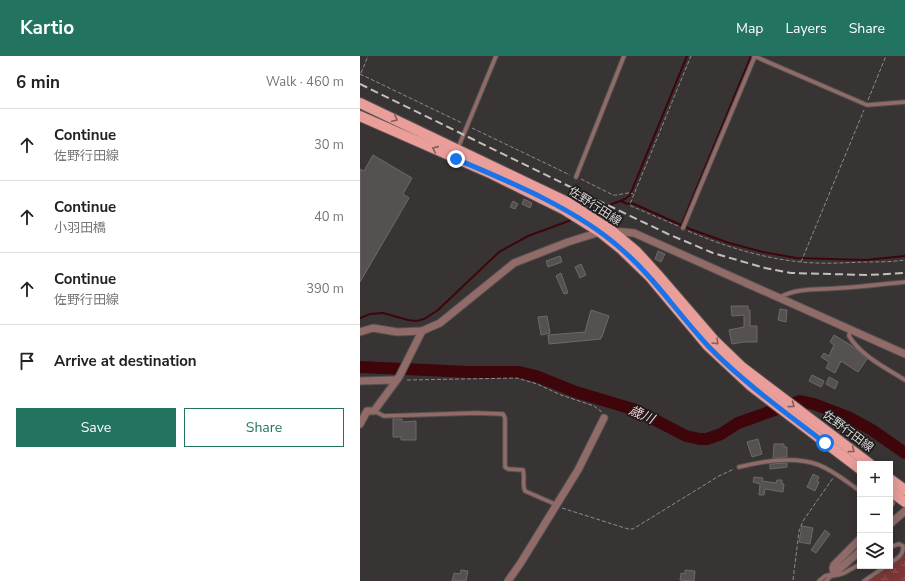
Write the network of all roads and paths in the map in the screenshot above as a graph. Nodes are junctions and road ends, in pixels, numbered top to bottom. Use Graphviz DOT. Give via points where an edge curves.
graph roads {
  1 [pos="368,56"];
  2 [pos="496,56"];
  3 [pos="624,56"];
  4 [pos="691,56"];
  5 [pos="754,56"];
  6 [pos="886,56"];
  7 [pos="360,74"];
  8 [pos="905,102"];
  9 [pos="360,103"];
  10 [pos="867,105"];
  11 [pos="360,116"];
  12 [pos="467,126"];
  13 [pos="458,149"];
  14 [pos="576,177"];
  15 [pos="634,194"];
  16 [pos="683,228"];
  17 [pos="612,231"];
  18 [pos="600,232"];
  19 [pos="905,260"];
  20 [pos="801,262"];
  21 [pos="905,282"];
  22 [pos="780,297"];
  23 [pos="851,329"];
  24 [pos="422,331"];
  25 [pos="360,332"];
  26 [pos="905,354"];
  27 [pos="398,378"];
  28 [pos="905,380"];
  29 [pos="360,381"];
  30 [pos="374,411"];
  31 [pos="604,418"];
  32 [pos="360,424"];
  33 [pos="866,461"];
  34 [pos="740,467"];
  35 [pos="857,467"];
  36 [pos="836,474"];
  37 [pos="893,481"];
  38 [pos="857,490"];
  39 [pos="905,490"];
  40 [pos="893,493"];
  41 [pos="905,502"];
  42 [pos="556,505"];
  43 [pos="905,511"];
  44 [pos="893,521"];
  45 [pos="857,542"];
  46 [pos="893,546"];
  47 [pos="857,554"];
  48 [pos="893,561"];
  49 [pos="857,566"];
  50 [pos="882,569"];
  51 [pos="834,574"];
  52 [pos="793,580"];
  53 [pos="508,581"];
  54 [pos="819,581"];
  55 [pos="826,581"];
  56 [pos="864,581"];
  1 -- 7 [label="path"];
  2 -- 12 [label="lane"];
  3 -- 14 [label="lane"];
  4 -- 15 [label="path"];
  5 -- 10 [label="lane"];
  5 -- 16 [label="lane"];
  6 -- 10 [label="path"];
  7 -- 12 [label="path"];
  8 -- 10 [label="lane"];
  9 -- 13 [label="main road, 佐野行田線, one-way"];
  10 -- 20 [label="path"];
  18 -- 11 [label="main road, 佐野行田線, one-way" via="542,198"];
  12 -- 13 [label="lane"];
  12 -- 14 [label="path"];
  13 -- 17 [label="main road, 佐野行田線" via="567,202"];
  14 -- 15 [label="path" via="616,196 629,192"];
  15 -- 16 [label="path" via="631,206"];
  16 -- 20 [label="path" via="740,250"];
  17 -- 18 [label="street"];
  17 -- 22 [label="street" via="634,233"];
  17 -- 33 [label="main road, 佐野行田線, one-way" via="636,252 714,340 742,367"];
  18 -- 24 [label="street" via="514,263 440,323"];
  18 -- 35 [label="main road, 佐野行田線" via="650,277 713,351 763,396"];
  19 -- 20 [label="path"];
  21 -- 22 [label="lane" via="798,290"];
  22 -- 23 [label="street"];
  23 -- 26 [label="street"];
  23 -- 28 [label="lane" via="849,336 853,342 872,359"];
  24 -- 25 [label="street" via="397,332 373,328"];
  24 -- 27 [label="street"];
  27 -- 29 [label="street"];
  27 -- 30 [label="street"];
  27 -- 31 [label="path" via="517,378 594,406 601,410"];
  30 -- 32 [label="street" via="367,412"];
  30 -- 42 [label="lane" via="384,416 503,414 505,467 523,470 525,491"];
  31 -- 42 [label="street" via="578,470"];
  34 -- 36 [label="lane" via="760,462 789,461 818,465"];
  34 -- 42 [label="path" via="719,476 633,529"];
  36 -- 38 [label="lane"];
  36 -- 52 [label="path" via="803,521 799,531"];
  37 -- 39 [label="main road"];
  40 -- 41 [label="main road"];
  42 -- 53 [label="street"];
  43 -- 44 [label="street"];
  45 -- 51 [label="street" via="834,565"];
  46 -- 48 [label="lane" via="904,546 899,557"];
  47 -- 51 [label="street"];
  49 -- 51 [label="lane" via="844,573"];
  50 -- 56 [label="lane"];
  51 -- 54 [label="lane"];
  51 -- 55 [label="lane"];
}
